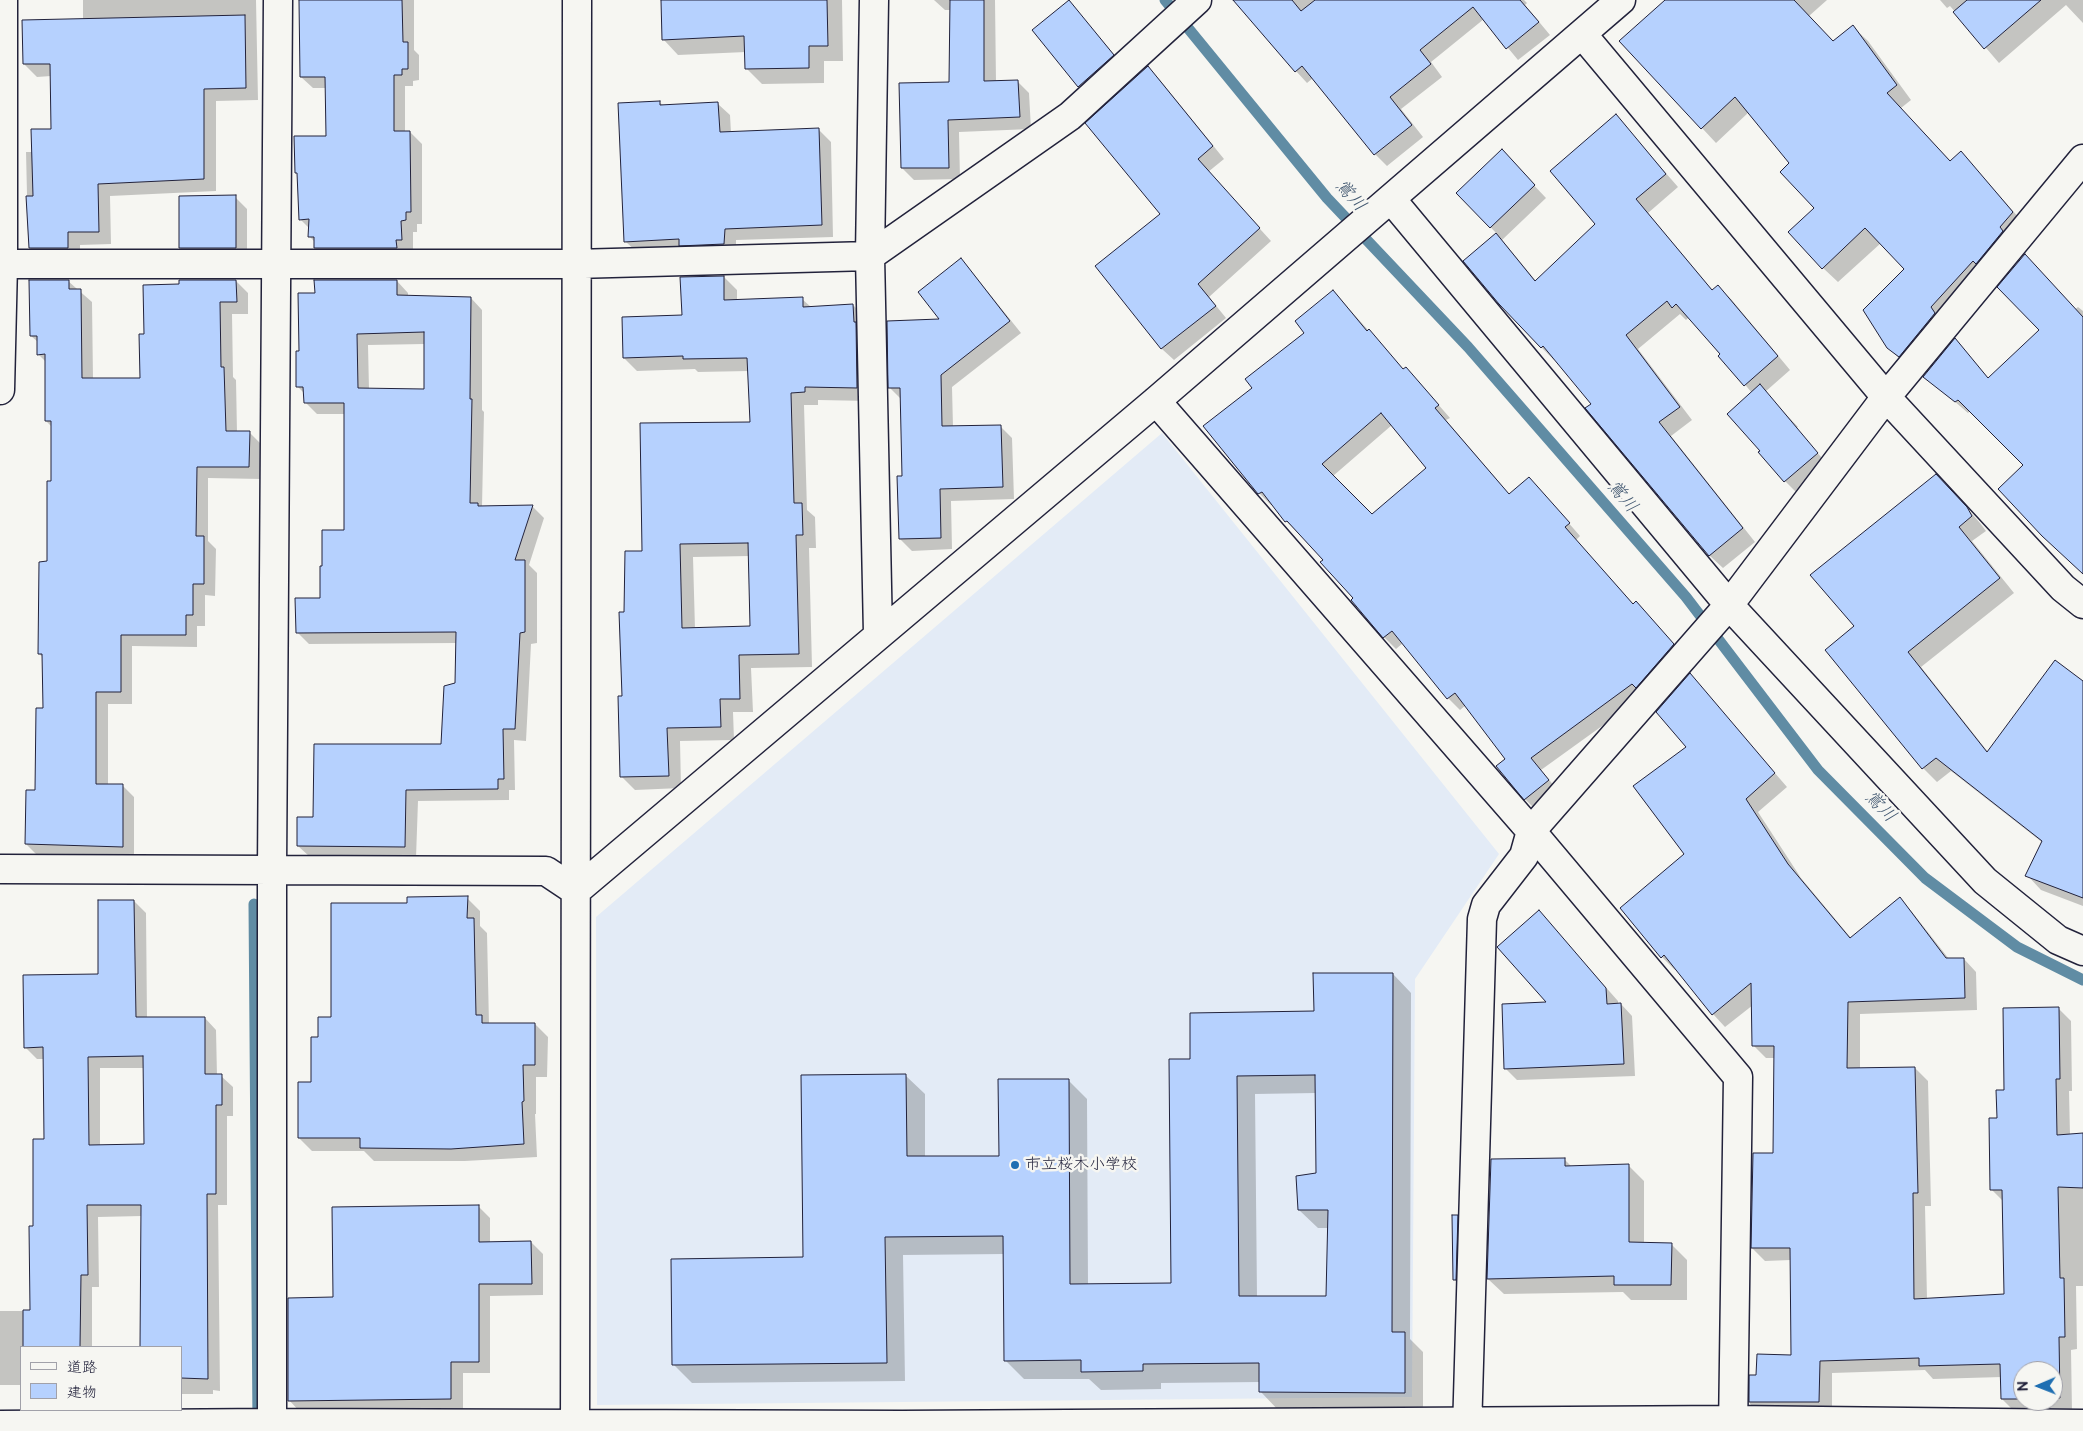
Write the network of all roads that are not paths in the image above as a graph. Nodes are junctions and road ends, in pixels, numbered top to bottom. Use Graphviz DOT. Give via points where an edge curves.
graph roads {
  1 [pos="3,0"];
  2 [pos="278,0"];
  3 [pos="577,0"];
  4 [pos="874,0"];
  5 [pos="1197,0"];
  6 [pos="1622,0"];
  7 [pos="1582,34"];
  8 [pos="2083,159"];
  9 [pos="1392,199"];
  10 [pos="870,256"];
  11 [pos="275,263"];
  12 [pos="1,264"];
  13 [pos="575,264"];
  14 [pos="0,390"];
  15 [pos="1886,397"];
  16 [pos="1156,401"];
  17 [pos="2083,604"];
  18 [pos="1729,606"];
  19 [pos="878,634"];
  20 [pos="1531,831"];
  21 [pos="0,869"];
  22 [pos="272,869"];
  23 [pos="576,890"];
  24 [pos="2083,951"];
  25 [pos="2083,1424"];
  26 [pos="0,1425"];
  27 [pos="1467,1426"];
  28 [pos="1733,1426"];
  29 [pos="272,1427"];
  30 [pos="575,1427"];
  31 [pos="1165,1427"];
  32 [pos="1973,1427"];
  33 [pos="902,1428"];
  1 -- 12 [label="street"];
  2 -- 11 [label="street"];
  3 -- 13 [label="street"];
  4 -- 10 [label="street"];
  5 -- 10 [label="street" via="1070,116"];
  6 -- 7 [label="street"];
  7 -- 9 [label="street"];
  7 -- 15 [label="street"];
  8 -- 15 [label="street"];
  9 -- 16 [label="street"];
  9 -- 18 [label="street"];
  10 -- 13 [label="street"];
  10 -- 19 [label="street"];
  11 -- 12 [label="street"];
  11 -- 13 [label="street"];
  11 -- 22 [label="street"];
  12 -- 14 [label="street"];
  13 -- 23 [label="street"];
  15 -- 17 [label="street" via="2063,588"];
  15 -- 18 [label="street"];
  16 -- 19 [label="street"];
  16 -- 20 [label="street"];
  18 -- 20 [label="street"];
  18 -- 24 [label="street" via="1985,881 2058,940"];
  19 -- 23 [label="street"];
  20 -- 27 [label="street" via="1524,856 1486,905 1482,919"];
  20 -- 28 [label="street" via="1738,1077"];
  21 -- 22 [label="street"];
  22 -- 23 [label="street" via="546,871"];
  22 -- 29 [label="street"];
  23 -- 30 [label="street"];
  25 -- 32 [label="street"];
  26 -- 29 [label="street"];
  27 -- 28 [label="street"];
  27 -- 31 [label="street"];
  28 -- 32 [label="street"];
  29 -- 30 [label="street"];
  30 -- 33 [label="street"];
  31 -- 33 [label="street"];
}
